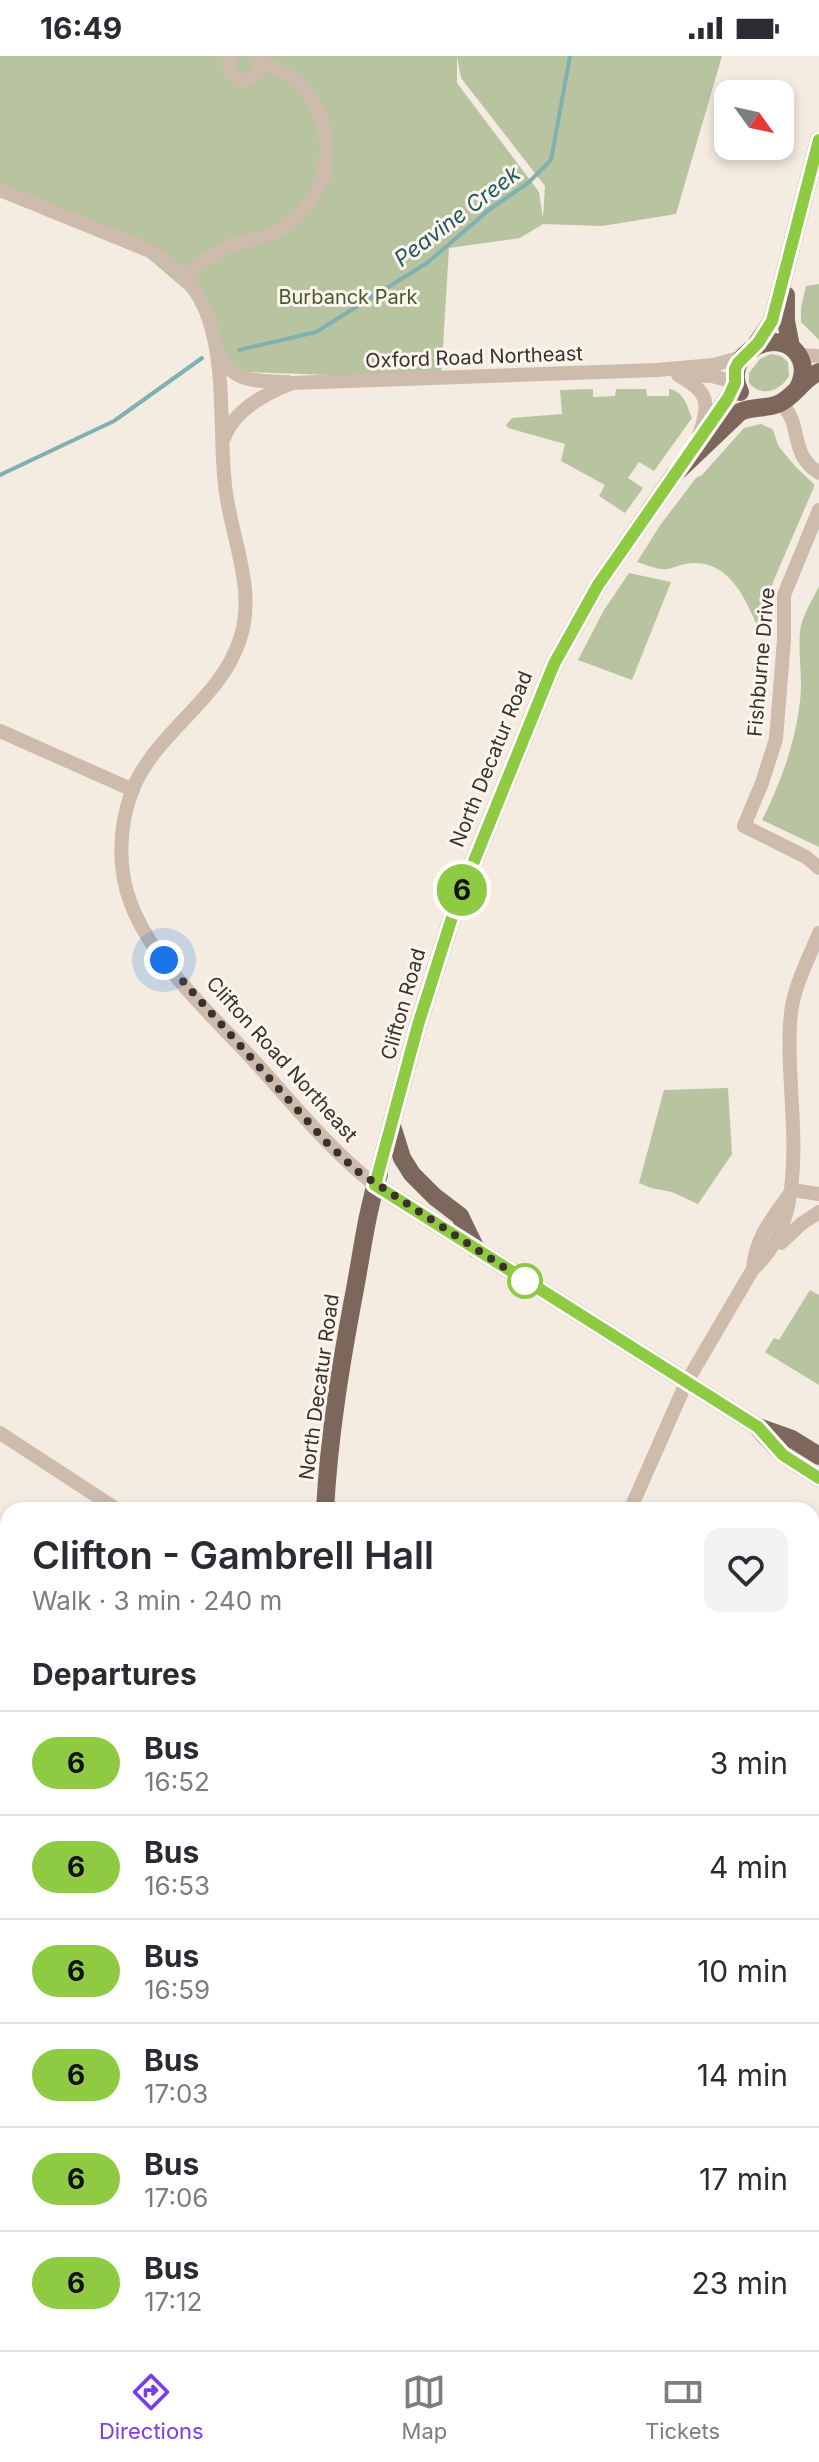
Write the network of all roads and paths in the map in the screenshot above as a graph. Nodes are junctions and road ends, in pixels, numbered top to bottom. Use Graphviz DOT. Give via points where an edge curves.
graph roads {
  1 [pos="231,56"];
  2 [pos="257,59"];
  3 [pos="819,140"];
  4 [pos="0,190"];
  5 [pos="788,265"];
  6 [pos="184,277"];
  7 [pos="215,349"];
  8 [pos="795,351"];
  9 [pos="747,353"];
  10 [pos="819,356"];
  11 [pos="657,370"];
  12 [pos="819,372"];
  13 [pos="678,375"];
  14 [pos="735,382"];
  15 [pos="292,383"];
  16 [pos="801,385"];
  17 [pos="771,405"];
  18 [pos="224,438"];
  19 [pos="696,443"];
  20 [pos="819,473"];
  21 [pos="675,474"];
  22 [pos="819,510"];
  23 [pos="0,731"];
  24 [pos="133,790"];
  25 [pos="819,868"];
  26 [pos="465,882"];
  27 [pos="819,933"];
  28 [pos="413,1048"];
  29 [pos="391,1126"];
  30 [pos="375,1185"];
  31 [pos="793,1190"];
  32 [pos="819,1194"];
  33 [pos="401,1201"];
  34 [pos="819,1212"];
  35 [pos="476,1249"];
  36 [pos="767,1258"];
  37 [pos="753,1269"];
  38 [pos="525,1281"];
  39 [pos="678,1378"];
  40 [pos="758,1427"];
  41 [pos="0,1433"];
  42 [pos="819,1456"];
  43 [pos="819,1478"];
  44 [pos="106,1502"];
  45 [pos="325,1502"];
  46 [pos="633,1502"];
  1 -- 2 [label="street" via="228,70 240,80 254,76"];
  2 -- 6 [label="street" via="295,79 320,115 326,168 305,211 284,227 222,249"];
  3 -- 5 [label="main road"];
  4 -- 6 [label="street, Clifton Road Northeast" via="155,253"];
  5 -- 8 [label="main road" via="785,304"];
  5 -- 9 [label="main road" via="772,321"];
  6 -- 7 [label="street, Clifton Road Northeast" via="208,317"];
  7 -- 15 [label="street, Oxford Road Northeast" via="237,377"];
  7 -- 18 [label="street, Clifton Road Northeast"];
  8 -- 9 [label="main road" via="771,342"];
  8 -- 10 [label="street"];
  8 -- 16 [label="main road" via="803,368"];
  9 -- 11 [label="street, Oxford Road Northeast" via="714,365"];
  9 -- 14 [label="main road" via="735,369"];
  11 -- 13 [label="street, Oxford Road Northeast"];
  11 -- 15 [label="street, Oxford Road Northeast"];
  12 -- 16 [label="street"];
  13 -- 14 [label="street, Oxford Road Northeast"];
  13 -- 19 [label="street" via="705,397"];
  14 -- 17 [label="main road" via="745,397"];
  14 -- 19 [label="main road"];
  15 -- 18 [label="street, Oxford Road Northeast" via="246,408"];
  16 -- 17 [label="main road"];
  17 -- 20 [label="street" via="791,416 801,456"];
  17 -- 21 [label="main road" via="733,417"];
  18 -- 24 [label="street, Clifton Road Northeast" via="225,485 246,596 241,638 223,674 151,759"];
  19 -- 21 [label="main road"];
  21 -- 26 [label="main road, North Decatur Road" via="615,559 554,664"];
  22 -- 25 [label="street, Fishburne Drive" via="784,595 776,739 744,826"];
  23 -- 24 [label="street"];
  24 -- 30 [label="street, Clifton Road Northeast" via="123,824 122,863 125,887 141,926 187,987 326,1142"];
  26 -- 28 [label="main road, Clifton Road"];
  27 -- 31 [label="street" via="791,1013 797,1169"];
  28 -- 29 [label="main road, North Decatur Road"];
  29 -- 30 [label="main road, North Decatur Road"];
  29 -- 35 [label="main road" via="412,1174 460,1216"];
  30 -- 33 [label="main road"];
  30 -- 45 [label="main road, North Decatur Road" via="335,1399"];
  31 -- 32 [label="street"];
  31 -- 36 [label="street" via="784,1228"];
  31 -- 37 [label="street" via="754,1250"];
  33 -- 35 [label="main road"];
  33 -- 38 [label="main road"];
  34 -- 36 [label="street"];
  35 -- 38 [label="main road"];
  36 -- 37 [label="street"];
  37 -- 39 [label="street"];
  38 -- 39 [label="main road"];
  39 -- 40 [label="main road"];
  39 -- 46 [label="street"];
  40 -- 42 [label="main road"];
  40 -- 43 [label="main road" via="783,1455"];
  41 -- 44 [label="street"];
}
